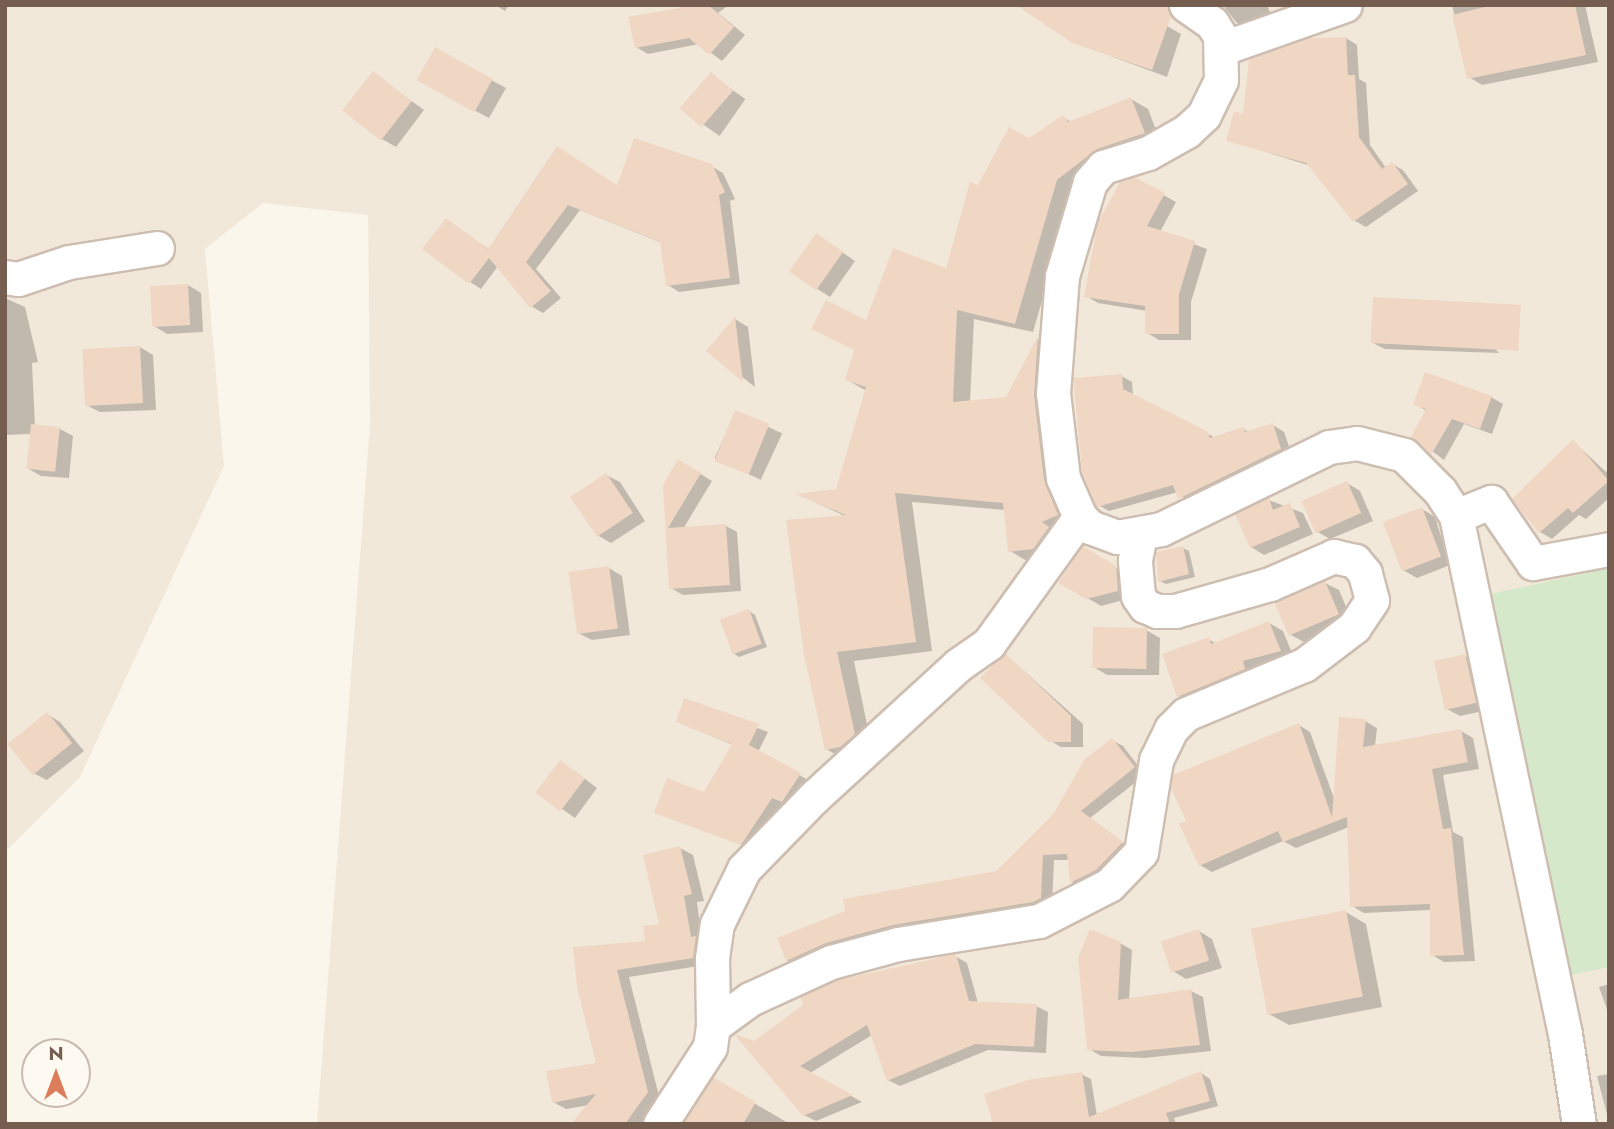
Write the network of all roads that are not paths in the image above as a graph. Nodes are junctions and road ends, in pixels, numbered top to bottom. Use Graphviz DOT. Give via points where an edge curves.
graph roads {
  1 [pos="1186,5"];
  2 [pos="1345,5"];
  3 [pos="1223,48"];
  4 [pos="157,248"];
  5 [pos="5,277"];
  6 [pos="1456,516"];
  7 [pos="1080,517"];
  8 [pos="1140,535"];
  9 [pos="1609,549"];
  10 [pos="713,1026"];
  11 [pos="660,1124"];
  12 [pos="1579,1124"];
  1 -- 3 [label="street" via="1212,23"];
  2 -- 3 [label="street"];
  3 -- 7 [label="street" via="1221,80 1204,115 1168,143 1103,167 1086,196 1062,276 1053,393 1063,478"];
  4 -- 5 [label="street" via="69,262 18,279"];
  6 -- 8 [label="street" via="1440,491 1404,455 1384,446 1357,443 1329,447 1189,517"];
  6 -- 9 [label="street" via="1491,502 1533,563"];
  6 -- 12 [label="street" via="1565,1034"];
  7 -- 8 [label="street" via="1101,532"];
  7 -- 10 [label="street" via="989,643 958,665 813,798 744,869 717,924 712,958"];
  8 -- 10 [label="street" via="1135,560 1138,596 1145,606 1157,611 1175,611 1270,584 1334,556 1355,561 1365,573 1372,600 1354,627 1304,665 1186,713 1171,729 1156,760 1141,852 1110,885 1020,927 909,942 831,962 751,999"];
  10 -- 11 [label="street" via="710,1047"];
}
